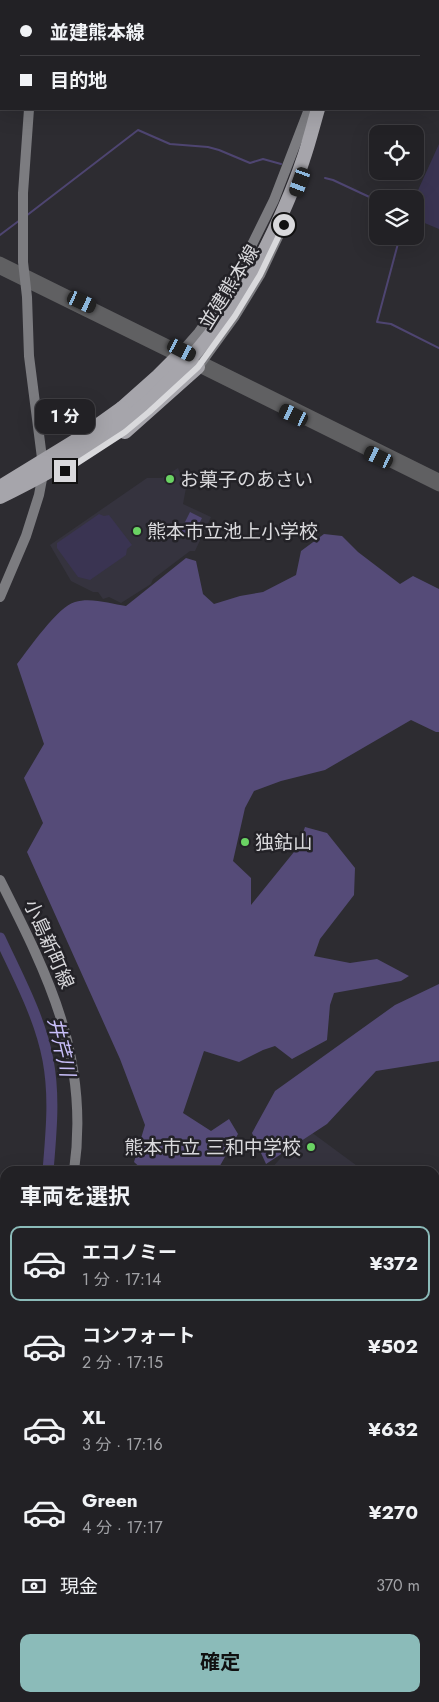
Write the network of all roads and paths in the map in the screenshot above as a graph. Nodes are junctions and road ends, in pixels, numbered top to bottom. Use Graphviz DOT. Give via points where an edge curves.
graph roads {
  1 [pos="29,110"];
  2 [pos="313,111"];
  3 [pos="0,261"];
  4 [pos="0,270"];
  5 [pos="25,278"];
  6 [pos="245,281"];
  7 [pos="179,354"];
  8 [pos="200,364"];
  9 [pos="222,375"];
  10 [pos="439,478"];
  11 [pos="0,487"];
  12 [pos="439,487"];
  13 [pos="0,498"];
  14 [pos="0,597"];
  15 [pos="0,880"];
  16 [pos="75,1166"];
  1 -- 5 [label="main road" via="22,203"];
  2 -- 6 [label="highway" via="278,208"];
  2 -- 7 [label="main road, 並建熊本線" via="247,256 219,304"];
  2 -- 8 [label="main road, 並建熊本線" via="311,150 277,242 235,316"];
  3 -- 5 [label="street"];
  4 -- 5 [label="street"];
  5 -- 7 [label="street"];
  5 -- 14 [label="main road" via="28,356 42,479 26,536"];
  6 -- 11 [label="highway, bridge" via="193,347 137,404 76,449"];
  6 -- 13 [label="highway, bridge" via="198,352 140,409 79,454"];
  7 -- 8 [label="street"];
  7 -- 11 [label="highway, bridge" via="122,408"];
  8 -- 9 [label="street"];
  8 -- 13 [label="highway, bridge" via="149,412 85,460 53,478"];
  9 -- 10 [label="street"];
  9 -- 12 [label="street"];
  15 -- 16 [label="main road, 小島新町線" via="38,958 65,1030 76,1096"];
}
